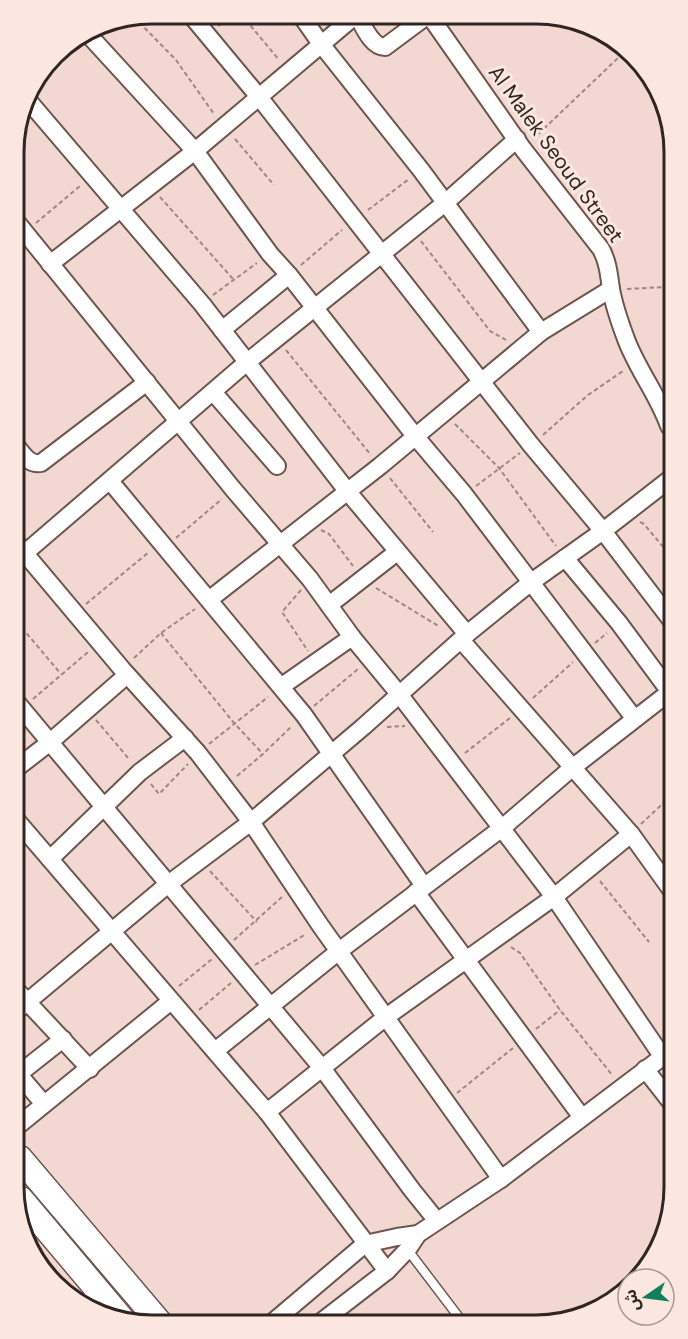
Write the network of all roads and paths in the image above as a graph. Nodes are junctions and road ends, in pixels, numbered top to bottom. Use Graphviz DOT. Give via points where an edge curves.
graph roads {
  1 [pos="198,24"];
  2 [pos="222,24"];
  3 [pos="249,24"];
  4 [pos="307,24"];
  5 [pos="346,24"];
  6 [pos="363,24"];
  7 [pos="416,24"];
  8 [pos="434,24"];
  9 [pos="141,25"];
  10 [pos="207,34"];
  11 [pos="92,39"];
  12 [pos="321,44"];
  13 [pos="618,58"];
  14 [pos="295,69"];
  15 [pos="259,97"];
  16 [pos="33,106"];
  17 [pos="224,126"];
  18 [pos="520,144"];
  19 [pos="195,151"];
  20 [pos="421,170"];
  21 [pos="92,177"];
  22 [pos="273,185"];
  23 [pos="150,187"];
  24 [pos="445,203"];
  25 [pos="120,209"];
  26 [pos="355,219"];
  27 [pos="24,223"];
  28 [pos="412,229"];
  29 [pos="24,231"];
  30 [pos="270,254"];
  31 [pos="380,254"];
  32 [pos="50,264"];
  33 [pos="289,275"];
  34 [pos="234,280"];
  35 [pos="664,287"];
  36 [pos="611,289"];
  37 [pos="202,304"];
  38 [pos="315,307"];
  39 [pos="222,330"];
  40 [pos="541,332"];
  41 [pos="278,340"];
  42 [pos="521,348"];
  43 [pos="636,362"];
  44 [pos="246,363"];
  45 [pos="147,382"];
  46 [pos="482,382"];
  47 [pos="214,393"];
  48 [pos="444,413"];
  49 [pos="664,415"];
  50 [pos="180,422"];
  51 [pos="415,436"];
  52 [pos="531,445"];
  53 [pos="24,455"];
  54 [pos="277,466"];
  55 [pos="380,466"];
  56 [pos="499,468"];
  57 [pos="110,481"];
  58 [pos="664,484"];
  59 [pos="233,489"];
  60 [pos="348,492"];
  61 [pos="464,494"];
  62 [pos="623,516"];
  63 [pos="309,523"];
  64 [pos="603,531"];
  65 [pos="433,532"];
  66 [pos="163,545"];
  67 [pos="281,545"];
  68 [pos="664,548"];
  69 [pos="24,549"];
  70 [pos="397,552"];
  71 [pos="24,556"];
  72 [pos="565,558"];
  73 [pos="310,579"];
  74 [pos="363,580"];
  75 [pos="530,583"];
  76 [pos="210,599"];
  77 [pos="329,604"];
  78 [pos="664,612"];
  79 [pos="75,613"];
  80 [pos="619,623"];
  81 [pos="24,630"];
  82 [pos="161,633"];
  83 [pos="352,637"];
  84 [pos="464,637"];
  85 [pos="99,642"];
  86 [pos="585,652"];
  87 [pos="369,659"];
  88 [pos="316,663"];
  89 [pos="124,672"];
  90 [pos="61,674"];
  91 [pos="664,683"];
  92 [pos="282,686"];
  93 [pos="399,694"];
  94 [pos="664,696"];
  95 [pos="24,703"];
  96 [pos="87,709"];
  97 [pos="521,709"];
  98 [pos="24,711"];
  99 [pos="304,715"];
  100 [pos="634,718"];
  101 [pos="234,723"];
  102 [pos="424,726"];
  103 [pos="363,727"];
  104 [pos="185,738"];
  105 [pos="50,743"];
  106 [pos="198,753"];
  107 [pos="263,754"];
  108 [pos="332,754"];
  109 [pos="24,762"];
  110 [pos="452,764"];
  111 [pos="572,768"];
  112 [pos="140,772"];
  113 [pos="224,787"];
  114 [pos="664,803"];
  115 [pos="105,808"];
  116 [pos="251,822"];
  117 [pos="502,828"];
  118 [pos="24,829"];
  119 [pos="631,834"];
  120 [pos="50,859"];
  121 [pos="200,861"];
  122 [pos="588,867"];
  123 [pos="664,880"];
  124 [pos="167,885"];
  125 [pos="294,885"];
  126 [pos="420,889"];
  127 [pos="554,897"];
  128 [pos="257,921"];
  129 [pos="320,925"];
  130 [pos="111,931"];
  131 [pos="500,937"];
  132 [pos="649,942"];
  133 [pos="224,950"];
  134 [pos="339,951"];
  135 [pos="466,960"];
  136 [pos="243,973"];
  137 [pos="24,999"];
  138 [pos="169,999"];
  139 [pos="24,1003"];
  140 [pos="269,1006"];
  141 [pos="560,1010"];
  142 [pos="386,1017"];
  143 [pos="188,1020"];
  144 [pos="63,1039"];
  145 [pos="524,1039"];
  146 [pos="664,1047"];
  147 [pos="215,1051"];
  148 [pos="664,1055"];
  149 [pos="90,1068"];
  150 [pos="322,1068"];
  151 [pos="645,1069"];
  152 [pos="24,1072"];
  153 [pos="24,1080"];
  154 [pos="622,1087"];
  155 [pos="664,1093"];
  156 [pos="445,1102"];
  157 [pos="44,1104"];
  158 [pos="267,1112"];
  159 [pos="581,1116"];
  160 [pos="24,1121"];
  161 [pos="24,1163"];
  162 [pos="501,1179"];
  163 [pos="25,1205"];
  164 [pos="437,1221"];
  165 [pos="402,1243"];
  166 [pos="365,1245"];
  167 [pos="387,1271"];
  168 [pos="93,1297"];
  169 [pos="153,1315"];
  170 [pos="281,1315"];
  171 [pos="332,1315"];
  172 [pos="457,1315"];
  1 -- 10 [label="street"];
  2 -- 10 [label="path"];
  3 -- 14 [label="path" via="276,58"];
  4 -- 12 [label="street"];
  5 -- 12 [label="street"];
  6 -- 7 [label="street" via="375,44 385,47"];
  8 -- 18 [label="street, Al Malek Seoud Street"];
  9 -- 17 [label="path" via="176,60"];
  10 -- 15 [label="street"];
  11 -- 19 [label="street"];
  12 -- 14 [label="street"];
  12 -- 20 [label="street"];
  13 -- 18 [label="path"];
  14 -- 15 [label="street"];
  15 -- 17 [label="street"];
  15 -- 26 [label="street"];
  16 -- 21 [label="street"];
  17 -- 19 [label="street"];
  17 -- 22 [label="path"];
  18 -- 24 [label="street"];
  18 -- 36 [label="street, Al Malek Seoud Street" via="601,249"];
  19 -- 23 [label="street"];
  19 -- 30 [label="street"];
  20 -- 24 [label="street"];
  20 -- 26 [label="path"];
  21 -- 25 [label="street"];
  21 -- 27 [label="path"];
  23 -- 25 [label="street"];
  23 -- 34 [label="path"];
  24 -- 28 [label="street"];
  24 -- 40 [label="street"];
  25 -- 32 [label="street"];
  25 -- 37 [label="street"];
  26 -- 31 [label="street"];
  26 -- 33 [label="path"];
  28 -- 31 [label="street"];
  28 -- 42 [label="path" via="490,331"];
  29 -- 32 [label="street"];
  30 -- 33 [label="street"];
  30 -- 34 [label="path"];
  31 -- 38 [label="street"];
  31 -- 46 [label="street"];
  32 -- 45 [label="street"];
  33 -- 38 [label="street"];
  33 -- 39 [label="street"];
  34 -- 37 [label="path"];
  35 -- 36 [label="path"];
  36 -- 40 [label="street"];
  36 -- 43 [label="street, Al Malek Seoud Street"];
  37 -- 39 [label="street"];
  38 -- 41 [label="street"];
  38 -- 51 [label="street"];
  39 -- 44 [label="street"];
  40 -- 42 [label="street"];
  41 -- 44 [label="street"];
  41 -- 55 [label="path"];
  42 -- 46 [label="street"];
  43 -- 49 [label="street, Al Malek Seoud Street"];
  43 -- 52 [label="path" via="588,395"];
  44 -- 47 [label="street"];
  44 -- 60 [label="street"];
  45 -- 50 [label="street"];
  45 -- 53 [label="street" via="41,463 30,462"];
  46 -- 48 [label="street"];
  46 -- 52 [label="street"];
  47 -- 50 [label="street"];
  47 -- 54 [label="street"];
  48 -- 51 [label="street"];
  48 -- 56 [label="path"];
  50 -- 57 [label="street"];
  50 -- 59 [label="street"];
  51 -- 55 [label="street"];
  51 -- 61 [label="street"];
  52 -- 56 [label="path"];
  52 -- 64 [label="street"];
  55 -- 60 [label="street"];
  55 -- 65 [label="path"];
  56 -- 61 [label="path"];
  56 -- 72 [label="path"];
  57 -- 66 [label="street"];
  57 -- 69 [label="street"];
  58 -- 62 [label="street"];
  59 -- 66 [label="path"];
  59 -- 67 [label="street"];
  60 -- 63 [label="street"];
  60 -- 70 [label="street"];
  61 -- 75 [label="street"];
  62 -- 64 [label="street"];
  62 -- 68 [label="path" via="644,524"];
  63 -- 67 [label="street"];
  63 -- 74 [label="path" via="329,534"];
  64 -- 72 [label="street"];
  64 -- 78 [label="street"];
  66 -- 76 [label="street"];
  66 -- 79 [label="path"];
  67 -- 73 [label="street"];
  67 -- 76 [label="street"];
  70 -- 74 [label="street"];
  70 -- 84 [label="street"];
  71 -- 79 [label="street"];
  72 -- 75 [label="street"];
  72 -- 80 [label="street"];
  73 -- 77 [label="street"];
  73 -- 88 [label="path" via="282,612"];
  74 -- 77 [label="street"];
  74 -- 84 [label="path"];
  75 -- 84 [label="street"];
  75 -- 86 [label="street"];
  76 -- 82 [label="path"];
  76 -- 92 [label="street"];
  77 -- 83 [label="street"];
  79 -- 85 [label="street"];
  80 -- 86 [label="path"];
  80 -- 91 [label="street"];
  81 -- 90 [label="path"];
  82 -- 89 [label="path"];
  82 -- 101 [label="path"];
  83 -- 87 [label="street"];
  83 -- 88 [label="street"];
  84 -- 93 [label="street"];
  84 -- 97 [label="street"];
  85 -- 89 [label="street"];
  85 -- 90 [label="path"];
  86 -- 97 [label="path"];
  86 -- 100 [label="street"];
  87 -- 93 [label="street"];
  87 -- 99 [label="path"];
  88 -- 92 [label="street"];
  89 -- 96 [label="street"];
  89 -- 104 [label="street"];
  90 -- 95 [label="path"];
  92 -- 99 [label="street"];
  92 -- 101 [label="path"];
  93 -- 102 [label="street"];
  93 -- 103 [label="street"];
  94 -- 100 [label="street"];
  96 -- 105 [label="street"];
  96 -- 112 [label="path"];
  97 -- 110 [label="path"];
  97 -- 111 [label="street"];
  98 -- 105 [label="street"];
  99 -- 107 [label="path"];
  99 -- 108 [label="street"];
  100 -- 111 [label="street"];
  101 -- 106 [label="path"];
  101 -- 107 [label="path"];
  102 -- 103 [label="path"];
  102 -- 110 [label="street"];
  103 -- 108 [label="street"];
  104 -- 106 [label="street"];
  104 -- 112 [label="street"];
  105 -- 109 [label="street"];
  105 -- 115 [label="street"];
  106 -- 112 [label="path" via="159,794"];
  106 -- 113 [label="street"];
  107 -- 113 [label="path"];
  108 -- 116 [label="street"];
  108 -- 126 [label="street"];
  110 -- 117 [label="street"];
  111 -- 117 [label="street"];
  111 -- 119 [label="street"];
  112 -- 115 [label="street"];
  113 -- 116 [label="street"];
  114 -- 119 [label="path"];
  115 -- 120 [label="street"];
  115 -- 124 [label="street"];
  116 -- 121 [label="street"];
  116 -- 125 [label="street"];
  117 -- 126 [label="street"];
  117 -- 127 [label="street"];
  118 -- 120 [label="street"];
  119 -- 122 [label="street"];
  119 -- 123 [label="street"];
  120 -- 130 [label="street"];
  121 -- 124 [label="street"];
  121 -- 128 [label="path"];
  122 -- 127 [label="street"];
  122 -- 132 [label="path"];
  124 -- 130 [label="street"];
  124 -- 133 [label="street"];
  125 -- 128 [label="path"];
  125 -- 129 [label="street"];
  126 -- 134 [label="street"];
  126 -- 135 [label="street"];
  127 -- 131 [label="street"];
  127 -- 146 [label="street"];
  128 -- 133 [label="path"];
  129 -- 134 [label="street"];
  129 -- 136 [label="path"];
  130 -- 137 [label="street"];
  130 -- 138 [label="street"];
  131 -- 135 [label="street"];
  131 -- 141 [label="path" via="520,953"];
  133 -- 136 [label="street"];
  133 -- 138 [label="path"];
  134 -- 140 [label="street"];
  134 -- 142 [label="street"];
  135 -- 142 [label="street"];
  135 -- 145 [label="street"];
  136 -- 140 [label="street"];
  136 -- 143 [label="path"];
  138 -- 143 [label="street"];
  138 -- 149 [label="street"];
  139 -- 144 [label="street"];
  140 -- 147 [label="street"];
  140 -- 150 [label="street"];
  141 -- 145 [label="path"];
  141 -- 154 [label="path"];
  142 -- 150 [label="street"];
  142 -- 156 [label="street"];
  143 -- 147 [label="street"];
  144 -- 149 [label="street"];
  144 -- 152 [label="street"];
  145 -- 156 [label="path"];
  145 -- 159 [label="street"];
  147 -- 158 [label="street"];
  148 -- 151 [label="street"];
  149 -- 157 [label="street"];
  150 -- 158 [label="street"];
  150 -- 164 [label="street"];
  151 -- 154 [label="street"];
  151 -- 155 [label="street"];
  153 -- 157 [label="street"];
  154 -- 159 [label="street"];
  156 -- 162 [label="street"];
  157 -- 160 [label="street"];
  158 -- 166 [label="street"];
  159 -- 162 [label="street"];
  161 -- 169 [label="main road"];
  162 -- 164 [label="street"];
  163 -- 168 [label="main road"];
  164 -- 165 [label="street"];
  165 -- 166 [label="street"];
  165 -- 167 [label="street"];
  165 -- 172 [label="lane"];
  166 -- 167 [label="street"];
  166 -- 170 [label="street"];
  167 -- 171 [label="street"];
}
